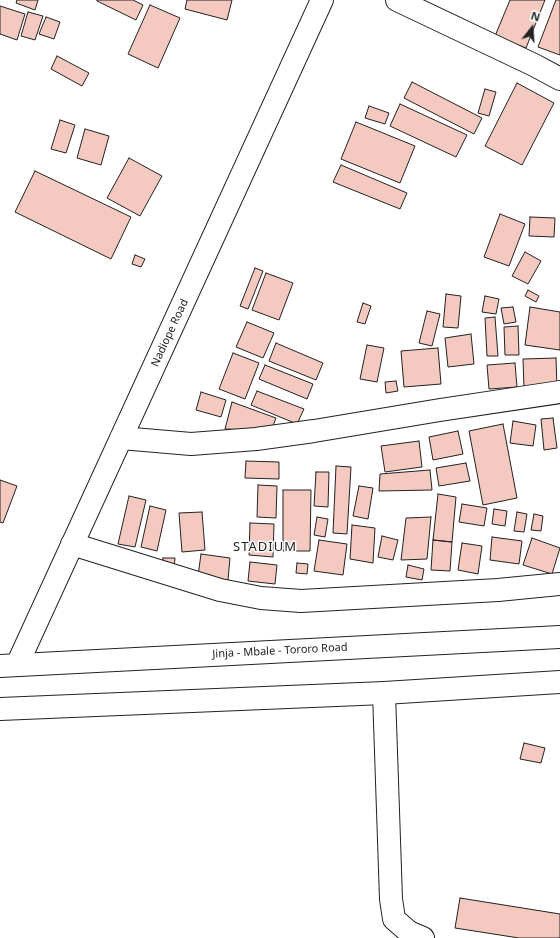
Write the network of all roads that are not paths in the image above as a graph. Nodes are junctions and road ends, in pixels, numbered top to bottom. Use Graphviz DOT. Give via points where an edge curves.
graph roads {
  1 [pos="322,0"];
  2 [pos="397,0"];
  3 [pos="560,80"];
  4 [pos="560,392"];
  5 [pos="121,438"];
  6 [pos="72,544"];
  7 [pos="560,584"];
  8 [pos="560,637"];
  9 [pos="8,666"];
  10 [pos="560,682"];
  11 [pos="384,693"];
  12 [pos="0,709"];
  13 [pos="423,938"];
  1 -- 5 [label="main road, Nadiope Road"];
  2 -- 3 [label="main road" via="534,65"];
  4 -- 5 [label="main road" via="256,439 191,444"];
  5 -- 6 [label="main road, Nadiope Road"];
  6 -- 7 [label="main road" via="220,590 261,598 301,601"];
  6 -- 9 [label="main road, Nadiope Road"];
  8 -- 9 [label="main road, Jinja - Mbale - Tororo Road"];
  10 -- 11 [label="main road"];
  11 -- 12 [label="main road"];
  11 -- 13 [label="main road" via="391,899 394,919 409,932"];
}
